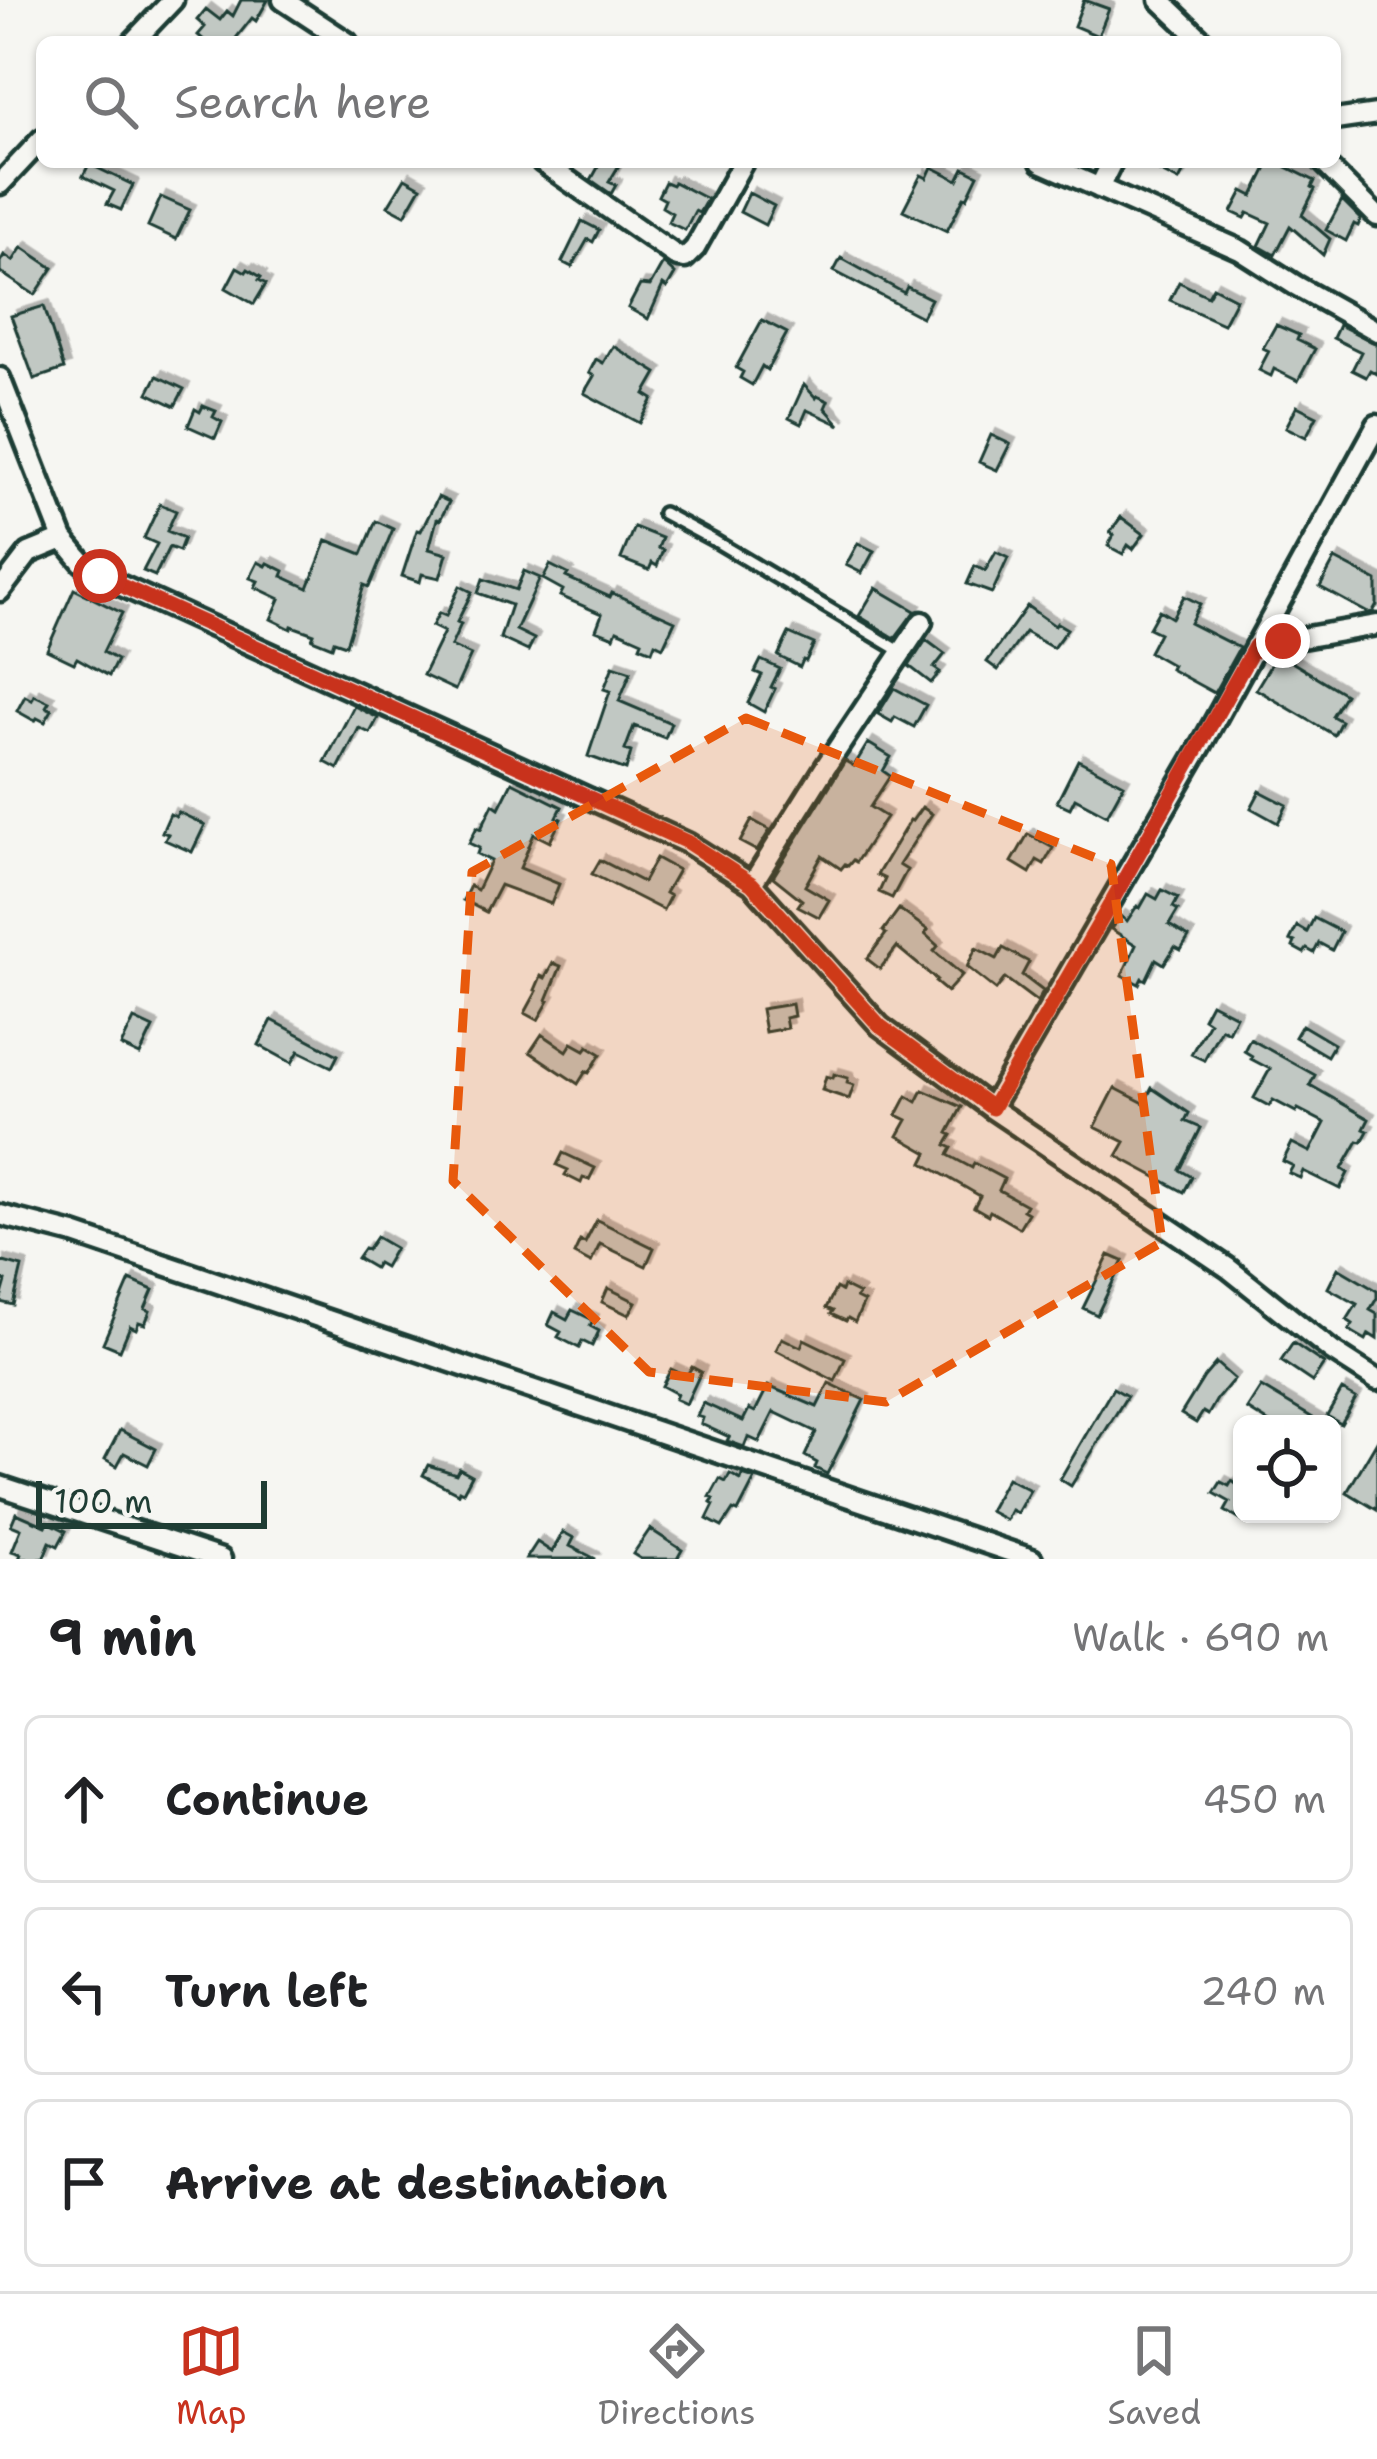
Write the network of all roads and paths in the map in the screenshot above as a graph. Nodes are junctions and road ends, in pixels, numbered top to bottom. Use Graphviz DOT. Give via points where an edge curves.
graph roads {
  1 [pos="173,0"];
  2 [pos="283,0"];
  3 [pos="1176,15"];
  4 [pos="140,36"];
  5 [pos="338,36"];
  6 [pos="1198,36"];
  7 [pos="1377,114"];
  8 [pos="1341,119"];
  9 [pos="36,145"];
  10 [pos="551,168"];
  11 [pos="739,168"];
  12 [pos="1054,168"];
  13 [pos="1109,168"];
  14 [pos="1329,168"];
  15 [pos="0,184"];
  16 [pos="1099,188"];
  17 [pos="1377,215"];
  18 [pos="1377,331"];
  19 [pos="0,378"];
  20 [pos="1377,425"];
  21 [pos="663,513"];
  22 [pos="64,539"];
  23 [pos="0,591"];
  24 [pos="922,622"];
  25 [pos="1377,625"];
  26 [pos="1255,646"];
  27 [pos="902,652"];
  28 [pos="752,884"];
  29 [pos="992,1108"];
  30 [pos="0,1215"];
  31 [pos="1377,1380"];
  32 [pos="0,1486"];
  33 [pos="221,1559"];
  34 [pos="1032,1559"];
  1 -- 4 [label="street"];
  2 -- 5 [label="street"];
  3 -- 6 [label="street"];
  7 -- 8 [label="street"];
  9 -- 15 [label="street"];
  10 -- 11 [label="street" via="685,257"];
  12 -- 16 [label="street"];
  13 -- 16 [label="street"];
  14 -- 17 [label="street"];
  16 -- 18 [label="street" via="1240,250"];
  19 -- 22 [label="street"];
  20 -- 26 [label="street"];
  21 -- 27 [label="lane"];
  22 -- 23 [label="street" via="29,553"];
  22 -- 28 [label="street" via="100,576 687,842"];
  24 -- 27 [label="street"];
  25 -- 26 [label="street"];
  26 -- 29 [label="street"];
  27 -- 28 [label="street"];
  28 -- 29 [label="street" via="880,1026"];
  29 -- 31 [label="street"];
  30 -- 34 [label="street"];
  32 -- 33 [label="street"];
}
